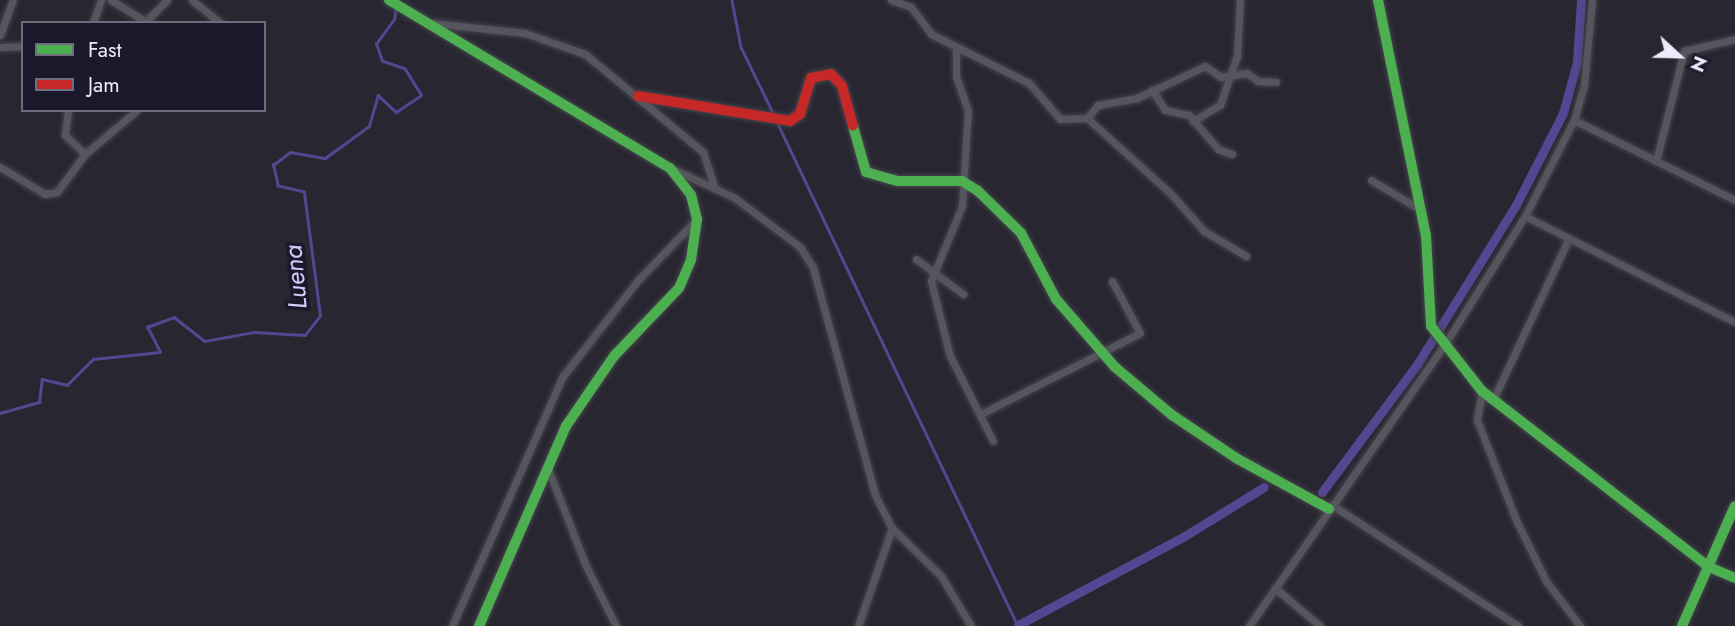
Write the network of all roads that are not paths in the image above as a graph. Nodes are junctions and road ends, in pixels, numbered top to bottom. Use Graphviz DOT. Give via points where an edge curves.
graph roads {
  1 [pos="13,0"];
  2 [pos="101,0"];
  3 [pos="111,0"];
  4 [pos="167,0"];
  5 [pos="192,0"];
  6 [pos="388,0"];
  7 [pos="891,0"];
  8 [pos="1240,0"];
  9 [pos="1378,0"];
  10 [pos="1592,0"];
  11 [pos="904,1"];
  12 [pos="94,21"];
  13 [pos="145,21"];
  14 [pos="148,21"];
  15 [pos="218,21"];
  16 [pos="426,21"];
  17 [pos="0,35"];
  18 [pos="1735,39"];
  19 [pos="21,46"];
  20 [pos="0,47"];
  21 [pos="956,48"];
  22 [pos="1230,77"];
  23 [pos="1276,82"];
  24 [pos="1152,90"];
  25 [pos="638,96"];
  26 [pos="68,112"];
  27 [pos="135,112"];
  28 [pos="1087,118"];
  29 [pos="1574,120"];
  30 [pos="1194,121"];
  31 [pos="85,154"];
  32 [pos="1232,154"];
  33 [pos="1656,161"];
  34 [pos="0,167"];
  35 [pos="670,168"];
  36 [pos="1371,180"];
  37 [pos="962,181"];
  38 [pos="714,186"];
  39 [pos="1735,200"];
  40 [pos="1422,210"];
  41 [pos="1525,216"];
  42 [pos="697,219"];
  43 [pos="1569,238"];
  44 [pos="1246,256"];
  45 [pos="916,258"];
  46 [pos="932,271"];
  47 [pos="1112,281"];
  48 [pos="962,294"];
  49 [pos="1735,322"];
  50 [pos="1444,344"];
  51 [pos="1102,354"];
  52 [pos="1482,391"];
  53 [pos="1493,400"];
  54 [pos="981,414"];
  55 [pos="993,441"];
  56 [pos="546,464"];
  57 [pos="1735,506"];
  58 [pos="1330,507"];
  59 [pos="892,528"];
  60 [pos="1709,567"];
  61 [pos="1735,578"];
  62 [pos="1275,588"];
  63 [pos="452,626"];
  64 [pos="479,626"];
  65 [pos="616,626"];
  66 [pos="858,626"];
  67 [pos="971,626"];
  68 [pos="1249,626"];
  69 [pos="1320,626"];
  70 [pos="1518,626"];
  71 [pos="1580,626"];
  72 [pos="1682,626"];
  1 -- 17 [label="street"];
  2 -- 12 [label="street"];
  3 -- 13 [label="street"];
  4 -- 14 [label="street"];
  5 -- 15 [label="street"];
  6 -- 16 [label="street"];
  7 -- 11 [label="street"];
  8 -- 22 [label="street" via="1237,56"];
  9 -- 40 [label="street"];
  10 -- 29 [label="street" via="1584,85"];
  11 -- 21 [label="street" via="931,34"];
  16 -- 25 [label="street" via="525,33 585,54"];
  16 -- 35 [label="street"];
  18 -- 33 [label="street" via="1684,51"];
  19 -- 20 [label="street"];
  21 -- 28 [label="street" via="1022,79 1060,118"];
  21 -- 37 [label="street" via="956,76 968,110"];
  22 -- 23 [label="street" via="1247,73 1258,81"];
  22 -- 24 [label="street" via="1205,66"];
  22 -- 30 [label="street" via="1220,105"];
  24 -- 28 [label="street" via="1137,98 1098,105"];
  24 -- 30 [label="street" via="1165,110 1177,109"];
  25 -- 37 [label="street" via="789,121 800,114 811,78 826,72 842,86 866,172 907,182"];
  25 -- 38 [label="street" via="703,152"];
  26 -- 31 [label="street" via="65,135"];
  27 -- 31 [label="street"];
  28 -- 44 [label="street" via="1171,194 1204,231"];
  29 -- 33 [label="street"];
  29 -- 41 [label="street"];
  30 -- 32 [label="street" via="1218,149"];
  31 -- 34 [label="street" via="51,194"];
  33 -- 39 [label="street"];
  35 -- 38 [label="street"];
  35 -- 42 [label="street" via="691,195"];
  36 -- 40 [label="street"];
  37 -- 46 [label="street" via="962,206"];
  37 -- 51 [label="street" via="1020,233 1038,273"];
  38 -- 59 [label="street" via="800,247 813,268 875,495"];
  40 -- 50 [label="street" via="1431,274 1431,326"];
  41 -- 43 [label="street"];
  41 -- 50 [label="street"];
  42 -- 56 [label="street" via="694,250 678,288 586,392"];
  42 -- 63 [label="street" via="639,280 563,376"];
  43 -- 49 [label="street"];
  43 -- 53 [label="street"];
  45 -- 46 [label="street"];
  46 -- 48 [label="street"];
  46 -- 54 [label="street" via="946,346"];
  47 -- 51 [label="street" via="1140,333"];
  50 -- 52 [label="street"];
  50 -- 58 [label="street"];
  51 -- 54 [label="street"];
  51 -- 58 [label="street" via="1189,427"];
  52 -- 53 [label="street"];
  52 -- 71 [label="street" via="1477,420 1517,522 1546,581"];
  53 -- 60 [label="street"];
  54 -- 55 [label="street"];
  56 -- 64 [label="street"];
  56 -- 65 [label="street" via="586,566"];
  57 -- 60 [label="street"];
  58 -- 62 [label="street"];
  58 -- 70 [label="street"];
  59 -- 66 [label="street"];
  59 -- 67 [label="street" via="941,576"];
  60 -- 61 [label="street"];
  60 -- 72 [label="street"];
  62 -- 68 [label="street"];
  62 -- 69 [label="street"];
}
